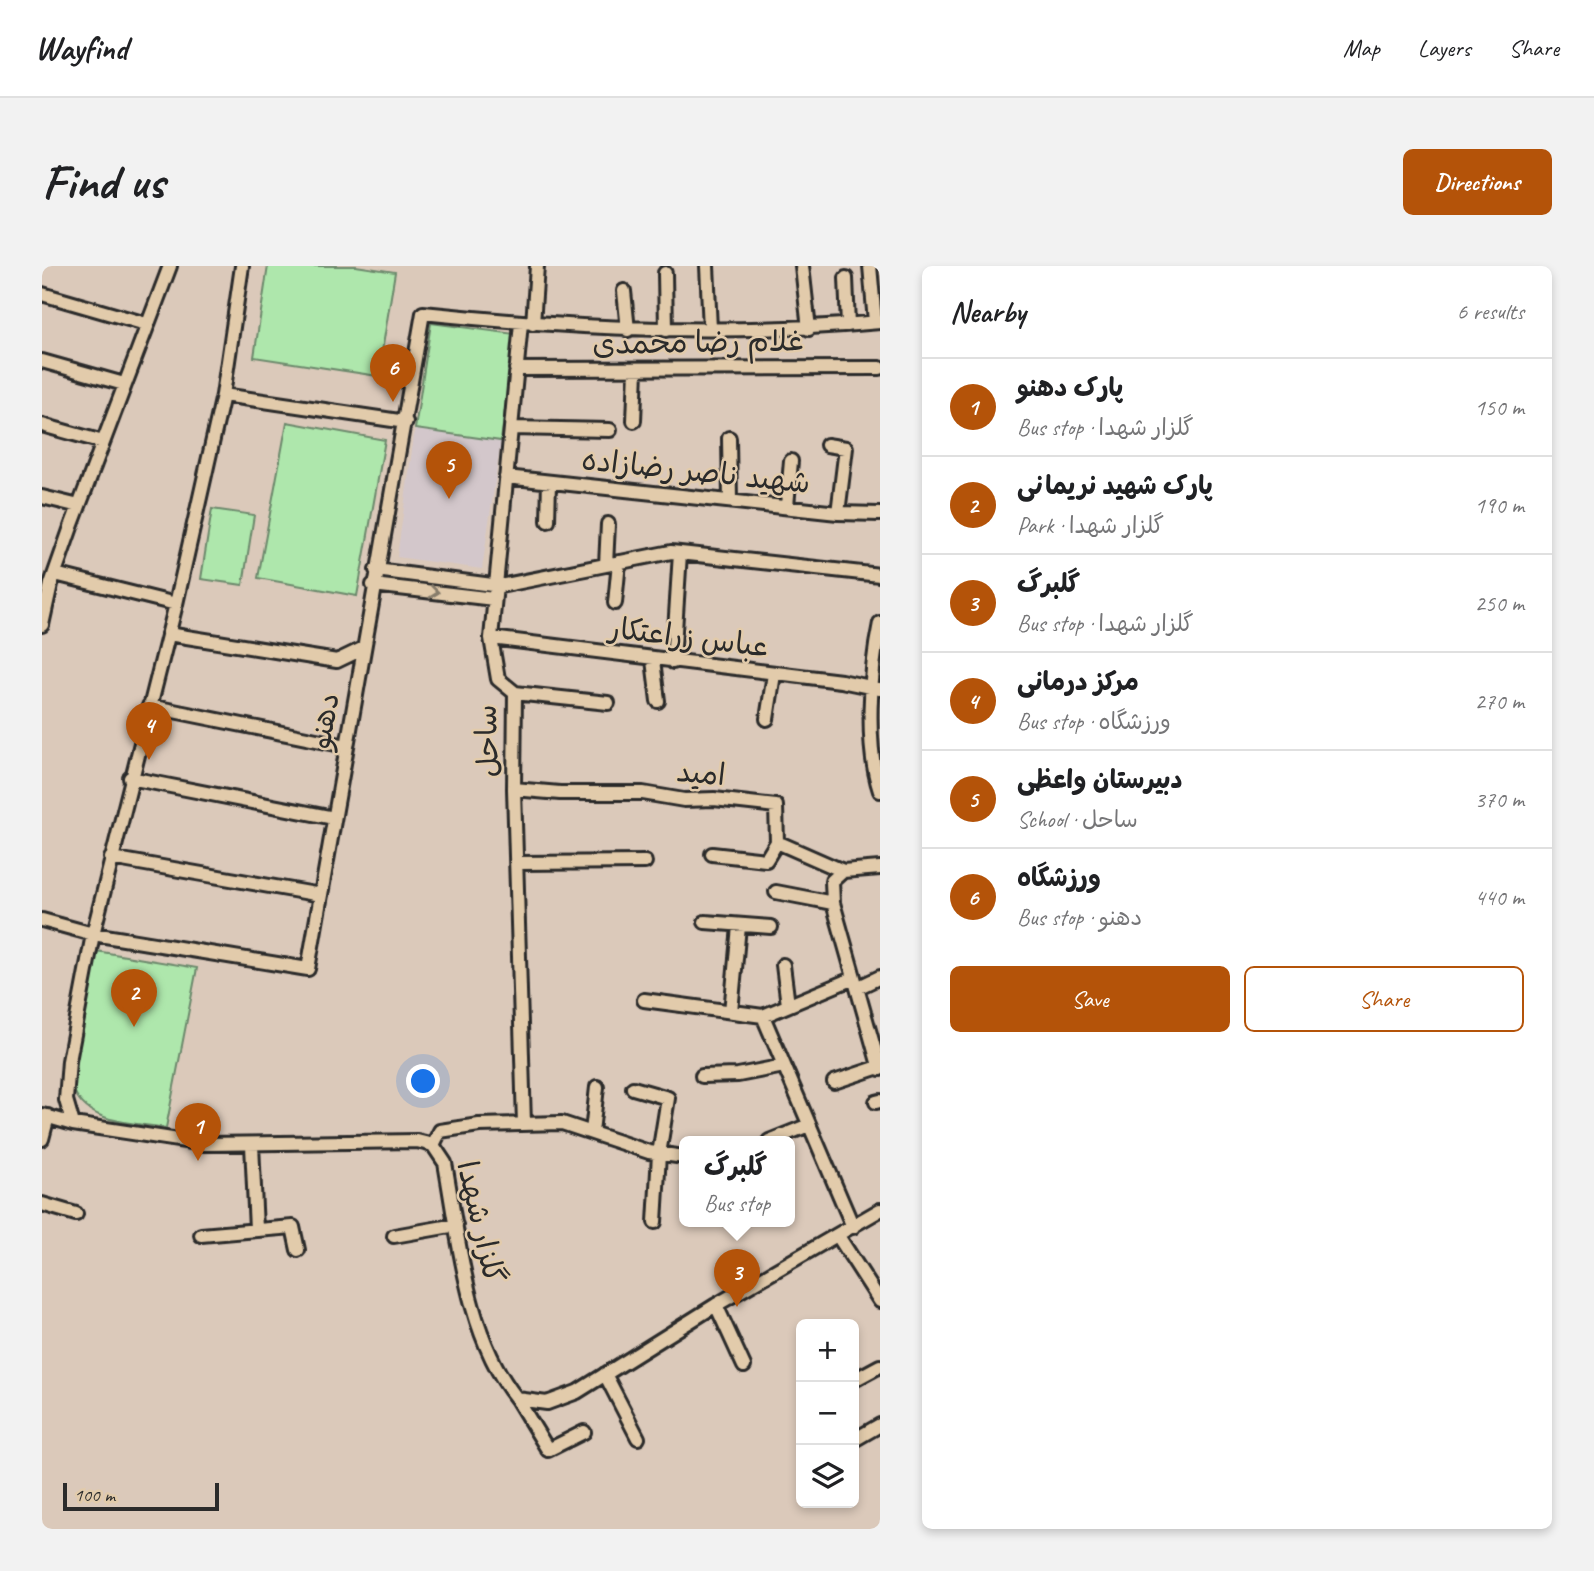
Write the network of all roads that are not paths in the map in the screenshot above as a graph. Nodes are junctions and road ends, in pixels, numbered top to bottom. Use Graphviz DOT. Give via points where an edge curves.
graph roads {
  1 [pos="170,266"];
  2 [pos="242,266"];
  3 [pos="537,266"];
  4 [pos="707,266"];
  5 [pos="802,266"];
  6 [pos="870,267"];
  7 [pos="665,273"];
  8 [pos="846,278"];
  9 [pos="624,291"];
  10 [pos="42,294"];
  11 [pos="877,322"];
  12 [pos="146,324"];
  13 [pos="527,324"];
  14 [pos="848,325"];
  15 [pos="809,329"];
  16 [pos="628,330"];
  17 [pos="666,330"];
  18 [pos="710,330"];
  19 [pos="42,361"];
  20 [pos="880,368"];
  21 [pos="516,369"];
  22 [pos="636,370"];
  23 [pos="124,384"];
  24 [pos="223,395"];
  25 [pos="634,421"];
  26 [pos="406,422"];
  27 [pos="42,425"];
  28 [pos="511,428"];
  29 [pos="610,430"];
  30 [pos="729,438"];
  31 [pos="103,442"];
  32 [pos="827,445"];
  33 [pos="791,461"];
  34 [pos="506,477"];
  35 [pos="549,482"];
  36 [pos="42,497"];
  37 [pos="730,501"];
  38 [pos="79,506"];
  39 [pos="788,506"];
  40 [pos="838,513"];
  41 [pos="880,514"];
  42 [pos="548,521"];
  43 [pos="608,524"];
  44 [pos="680,553"];
  45 [pos="612,564"];
  46 [pos="376,570"];
  47 [pos="55,574"];
  48 [pos="880,575"];
  49 [pos="373,585"];
  50 [pos="495,592"];
  51 [pos="45,596"];
  52 [pos="615,603"];
  53 [pos="176,604"];
  54 [pos="880,623"];
  55 [pos="42,625"];
  56 [pos="167,634"];
  57 [pos="491,639"];
  58 [pos="362,649"];
  59 [pos="653,660"];
  60 [pos="673,662"];
  61 [pos="774,674"];
  62 [pos="876,689"];
  63 [pos="515,693"];
  64 [pos="658,701"];
  65 [pos="608,703"];
  66 [pos="149,706"];
  67 [pos="767,719"];
  68 [pos="346,746"];
  69 [pos="876,767"];
  70 [pos="130,778"];
  71 [pos="514,789"];
  72 [pos="880,791"];
  73 [pos="334,818"];
  74 [pos="777,842"];
  75 [pos="712,854"];
  76 [pos="111,858"];
  77 [pos="645,862"];
  78 [pos="517,863"];
  79 [pos="880,868"];
  80 [pos="843,871"];
  81 [pos="776,892"];
  82 [pos="321,895"];
  83 [pos="833,903"];
  84 [pos="42,920"];
  85 [pos="705,922"];
  86 [pos="739,926"];
  87 [pos="771,927"];
  88 [pos="93,934"];
  89 [pos="783,965"];
  90 [pos="880,976"];
  91 [pos="856,983"];
  92 [pos="644,1000"];
  93 [pos="788,1005"];
  94 [pos="731,1012"];
  95 [pos="763,1016"];
  96 [pos="784,1066"];
  97 [pos="879,1068"];
  98 [pos="702,1076"];
  99 [pos="834,1082"];
  100 [pos="597,1087"];
  101 [pos="632,1088"];
  102 [pos="45,1116"];
  103 [pos="73,1124"];
  104 [pos="524,1124"];
  105 [pos="809,1125"];
  106 [pos="592,1132"];
  107 [pos="782,1136"];
  108 [pos="42,1139"];
  109 [pos="252,1145"];
  110 [pos="433,1145"];
  111 [pos="659,1154"];
  112 [pos="679,1156"];
  113 [pos="42,1204"];
  114 [pos="880,1210"];
  115 [pos="76,1214"];
  116 [pos="655,1222"];
  117 [pos="456,1225"];
  118 [pos="853,1227"];
  119 [pos="256,1229"];
  120 [pos="201,1235"];
  121 [pos="394,1236"];
  122 [pos="838,1236"];
  123 [pos="298,1250"];
  124 [pos="880,1301"];
  125 [pos="716,1305"];
  126 [pos="744,1366"];
  127 [pos="880,1366"];
  128 [pos="605,1374"];
  129 [pos="859,1377"];
  130 [pos="517,1399"];
  131 [pos="880,1426"];
  132 [pos="584,1432"];
  133 [pos="859,1437"];
  134 [pos="638,1438"];
  1 -- 12 [label="street"];
  2 -- 24 [label="street"];
  3 -- 13 [label="street, ساحل"];
  4 -- 18 [label="street"];
  5 -- 15 [label="street"];
  6 -- 11 [label="street"];
  7 -- 17 [label="street"];
  8 -- 14 [label="street"];
  9 -- 16 [label="street"];
  10 -- 12 [label="street"];
  11 -- 14 [label="street"];
  12 -- 23 [label="street"];
  13 -- 16 [label="street"];
  13 -- 21 [label="street, ساحل"];
  13 -- 26 [label="street, دهنو" via="423,313"];
  14 -- 15 [label="street"];
  15 -- 18 [label="street"];
  16 -- 17 [label="street"];
  17 -- 18 [label="street"];
  19 -- 23 [label="street"];
  20 -- 22 [label="street, غلام رضا محمدی"];
  21 -- 22 [label="street, غلام رضا محمدی"];
  21 -- 28 [label="street, ساحل"];
  22 -- 25 [label="street"];
  23 -- 31 [label="street"];
  24 -- 26 [label="street"];
  24 -- 53 [label="street"];
  26 -- 46 [label="street, دهنو"];
  27 -- 31 [label="street"];
  28 -- 29 [label="street"];
  28 -- 34 [label="street, ساحل"];
  30 -- 37 [label="street"];
  31 -- 38 [label="street"];
  32 -- 40 [label="street" via="846,448"];
  33 -- 39 [label="street"];
  34 -- 35 [label="street, شهید ناصر رضازاده"];
  34 -- 50 [label="street, ساحل"];
  35 -- 37 [label="street, شهید ناصر رضازاده"];
  35 -- 42 [label="street"];
  36 -- 38 [label="street"];
  37 -- 39 [label="street, شهید ناصر رضازاده"];
  38 -- 47 [label="street"];
  39 -- 40 [label="street, شهید ناصر رضازاده"];
  40 -- 41 [label="street, شهید ناصر رضازاده"];
  43 -- 45 [label="street"];
  44 -- 45 [label="street"];
  44 -- 48 [label="street"];
  44 -- 60 [label="street"];
  45 -- 50 [label="street"];
  45 -- 52 [label="street"];
  46 -- 49 [label="street, دهنو"];
  46 -- 50 [label="street"];
  47 -- 51 [label="street"];
  47 -- 53 [label="street"];
  49 -- 50 [label="street, one-way"];
  49 -- 58 [label="street, دهنو"];
  50 -- 57 [label="street, ساحل"];
  51 -- 55 [label="street"];
  53 -- 56 [label="street"];
  54 -- 62 [label="street"];
  56 -- 58 [label="street" via="337,661"];
  56 -- 66 [label="street"];
  57 -- 59 [label="street, عباس زراعتکار"];
  57 -- 63 [label="street, ساحل" via="498,679"];
  58 -- 68 [label="street, دهنو"];
  59 -- 60 [label="street, عباس زراعتکار"];
  59 -- 64 [label="street"];
  60 -- 61 [label="street, عباس زراعتکار"];
  61 -- 62 [label="street, عباس زراعتکار"];
  61 -- 67 [label="street"];
  62 -- 69 [label="street"];
  63 -- 65 [label="street"];
  63 -- 71 [label="street, ساحل"];
  66 -- 68 [label="street"];
  66 -- 70 [label="street"];
  68 -- 73 [label="street, دهنو"];
  69 -- 72 [label="street"];
  70 -- 73 [label="street"];
  70 -- 76 [label="street"];
  71 -- 74 [label="street, امید" via="643,793 776,806"];
  71 -- 78 [label="street, ساحل"];
  73 -- 82 [label="street, دهنو"];
  74 -- 75 [label="street" via="766,860"];
  74 -- 80 [label="street"];
  76 -- 82 [label="street"];
  76 -- 88 [label="street"];
  77 -- 78 [label="street"];
  78 -- 104 [label="street, ساحل"];
  79 -- 80 [label="street"];
  80 -- 83 [label="street" via="832,881"];
  81 -- 83 [label="street"];
  82 -- 88 [label="street, دهنو" via="309,969"];
  83 -- 91 [label="street"];
  84 -- 88 [label="street, دهنو"];
  85 -- 86 [label="street"];
  86 -- 87 [label="street"];
  86 -- 94 [label="street"];
  88 -- 103 [label="street" via="69,1061 66,1100"];
  89 -- 93 [label="street"];
  90 -- 91 [label="street"];
  91 -- 93 [label="street"];
  91 -- 97 [label="street"];
  92 -- 94 [label="street"];
  93 -- 95 [label="street"];
  94 -- 95 [label="street"];
  95 -- 96 [label="street"];
  96 -- 98 [label="street"];
  96 -- 105 [label="street"];
  97 -- 99 [label="street"];
  100 -- 106 [label="street"];
  101 -- 111 [label="street" via="668,1098"];
  102 -- 103 [label="street, گلزار شهدا"];
  102 -- 108 [label="street"];
  103 -- 109 [label="street, گلزار شهدا" via="205,1144"];
  104 -- 106 [label="street" via="562,1123"];
  104 -- 110 [label="street" via="440,1131"];
  105 -- 107 [label="street"];
  105 -- 118 [label="street"];
  106 -- 111 [label="street"];
  109 -- 110 [label="street, گلزار شهدا" via="417,1141"];
  109 -- 119 [label="street"];
  110 -- 117 [label="street, گلزار شهدا" via="445,1163"];
  111 -- 112 [label="street"];
  111 -- 116 [label="street"];
  113 -- 115 [label="street"];
  114 -- 118 [label="street"];
  117 -- 121 [label="street"];
  117 -- 130 [label="street, گلزار شهدا" via="482,1343"];
  118 -- 122 [label="street"];
  119 -- 120 [label="street"];
  119 -- 123 [label="street" via="292,1227"];
  122 -- 124 [label="street"];
  122 -- 125 [label="street"];
  125 -- 126 [label="street"];
  125 -- 128 [label="street"];
  127 -- 129 [label="street"];
  128 -- 130 [label="street" via="577,1392 547,1403"];
  128 -- 134 [label="street"];
  130 -- 132 [label="street, گلزار شهدا" via="548,1451"];
  131 -- 133 [label="street"];
}
